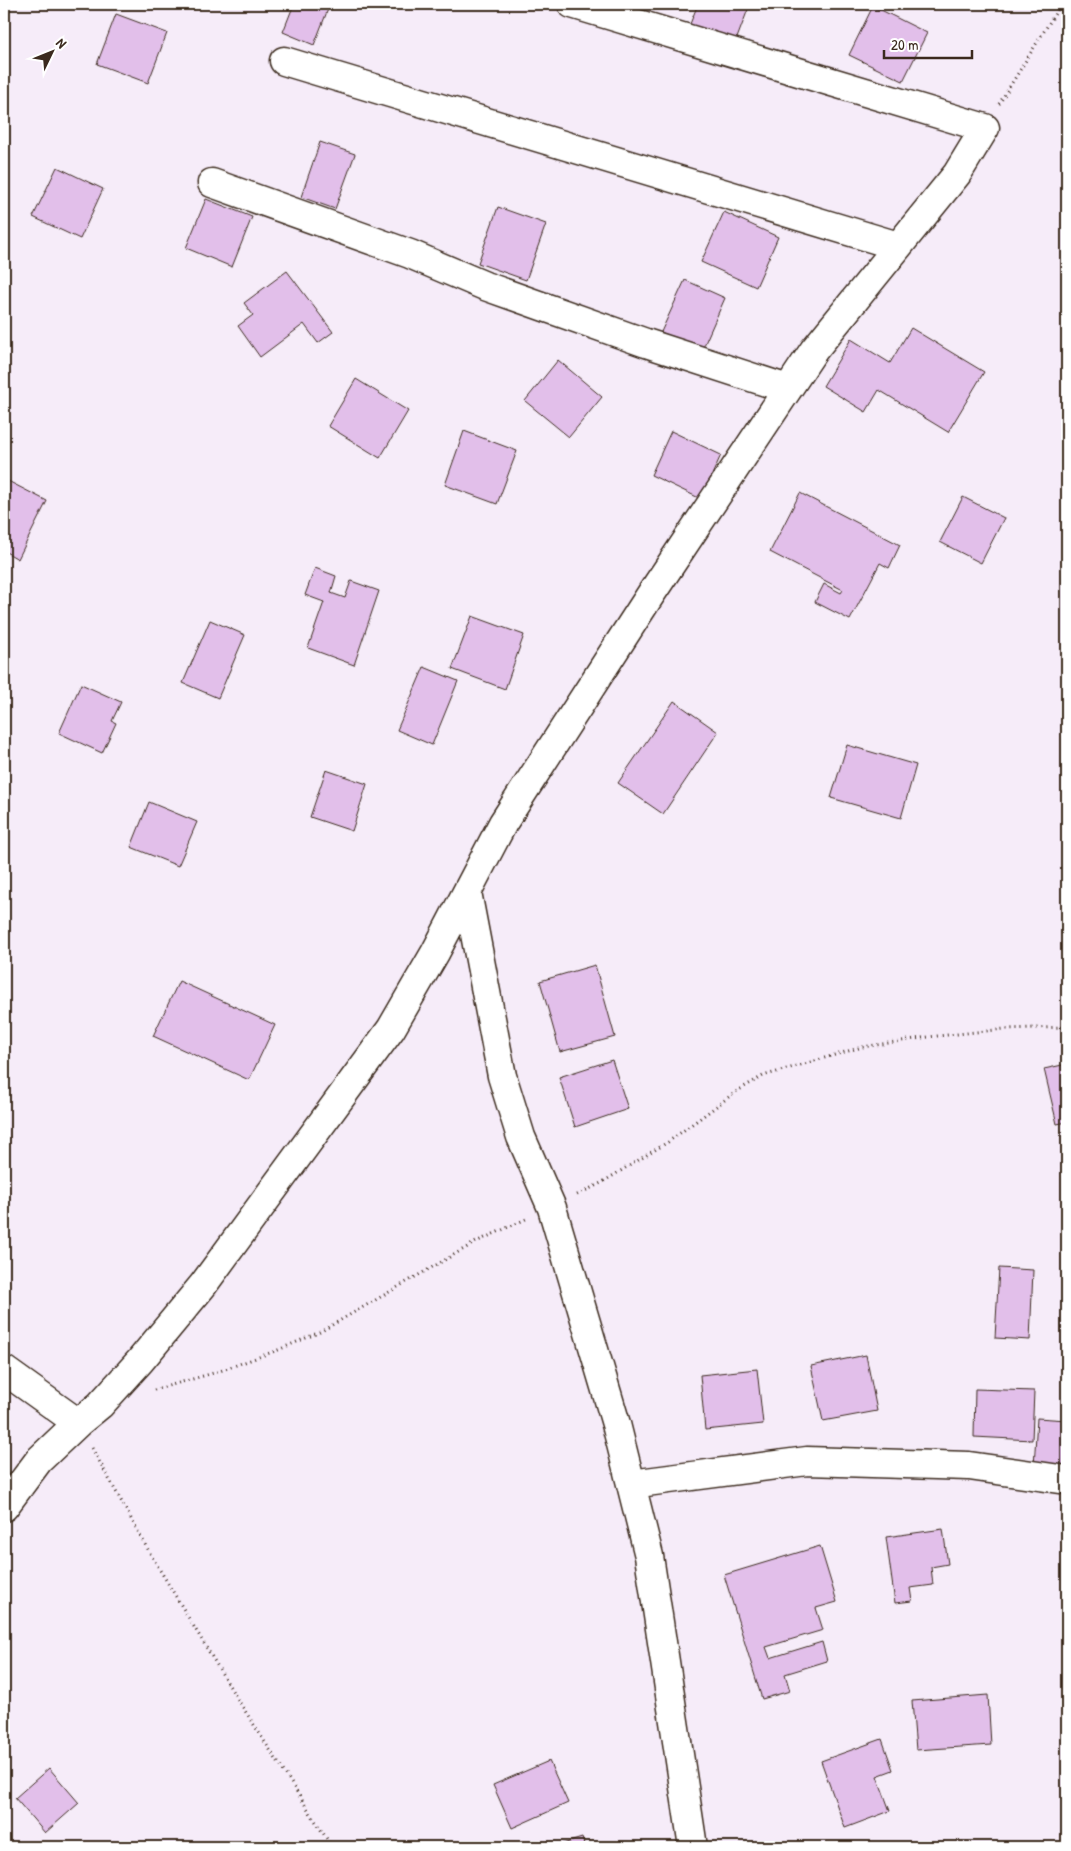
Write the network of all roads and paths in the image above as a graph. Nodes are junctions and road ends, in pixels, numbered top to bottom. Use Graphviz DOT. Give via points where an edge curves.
graph roads {
  1 [pos="572,4"];
  2 [pos="1061,4"];
  3 [pos="284,61"];
  4 [pos="985,128"];
  5 [pos="212,182"];
  6 [pos="898,246"];
  7 [pos="788,389"];
  8 [pos="467,892"];
  9 [pos="4,1370"];
  10 [pos="78,1423"];
  11 [pos="1067,1480"];
  12 [pos="631,1484"];
  13 [pos="4,1507"];
  14 [pos="332,1847"];
  15 [pos="693,1847"];
  1 -- 4 [label="street"];
  2 -- 4 [label="path"];
  3 -- 6 [label="street"];
  4 -- 6 [label="street" via="957,174"];
  5 -- 7 [label="street" via="410,254 485,286"];
  6 -- 7 [label="street" via="814,350"];
  7 -- 8 [label="street" via="509,814"];
  8 -- 10 [label="street" via="391,1029 338,1103 203,1285 107,1398"];
  8 -- 12 [label="street" via="502,1076 521,1137 552,1208"];
  9 -- 10 [label="street"];
  10 -- 13 [label="street" via="39,1460"];
  10 -- 14 [label="path" via="233,1692"];
  11 -- 12 [label="street" via="969,1466 807,1461"];
  12 -- 15 [label="street" via="649,1556"];
}
